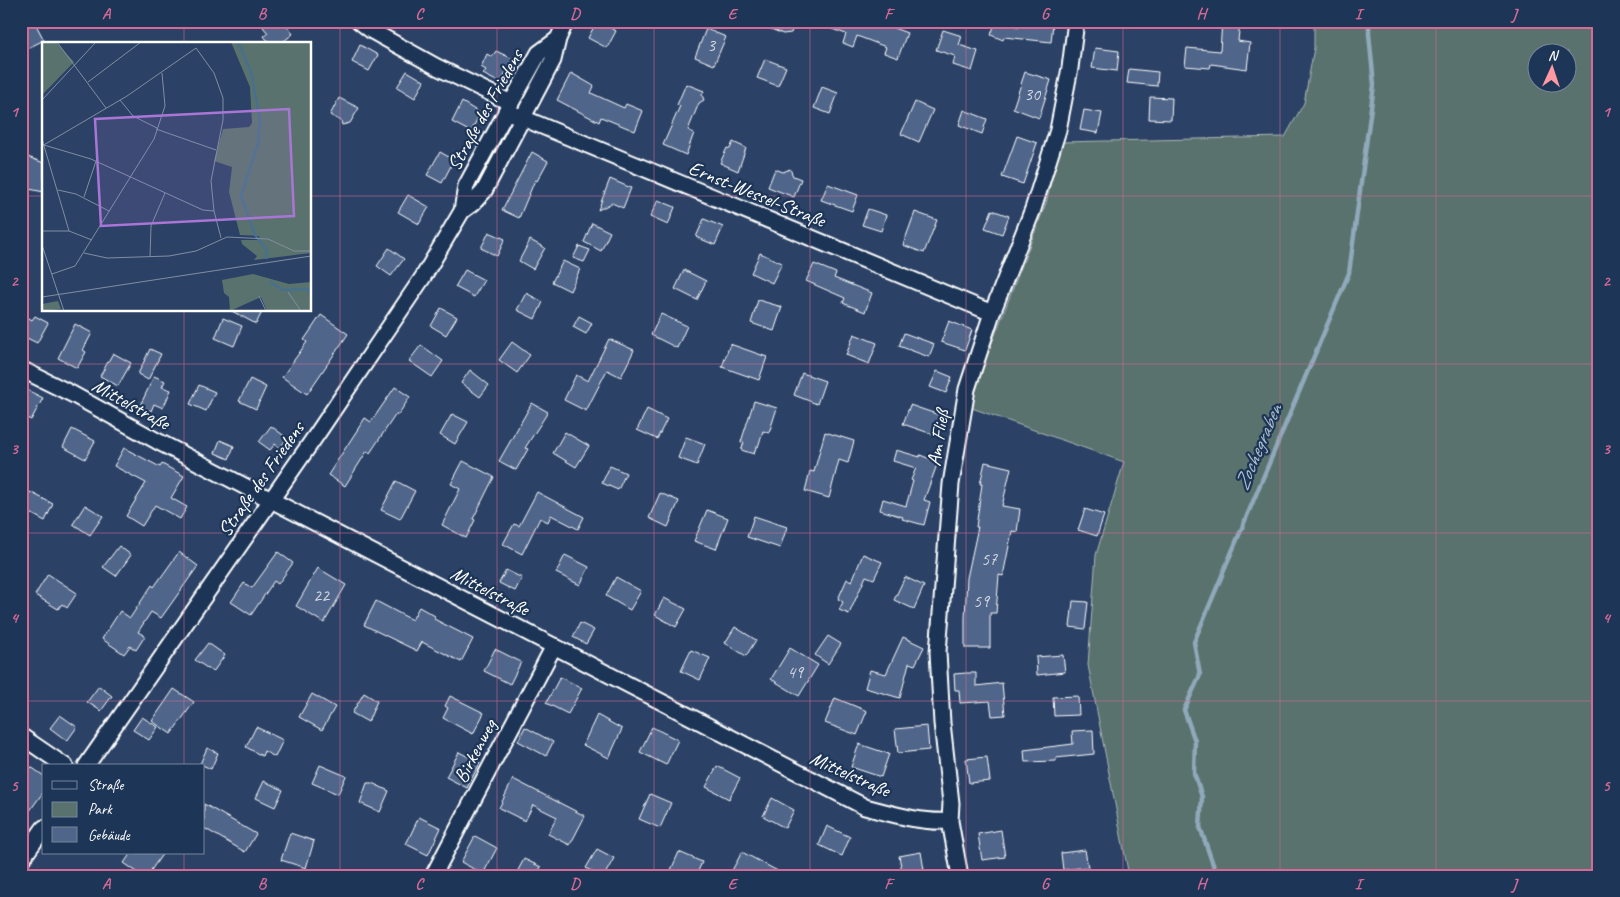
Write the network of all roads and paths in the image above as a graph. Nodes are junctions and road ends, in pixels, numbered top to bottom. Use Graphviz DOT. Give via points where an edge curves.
graph roads {
  1 [pos="360,21"];
  2 [pos="566,21"];
  3 [pos="1076,21"];
  4 [pos="558,39"];
  5 [pos="508,107"];
  6 [pos="524,118"];
  7 [pos="462,210"];
  8 [pos="992,313"];
  9 [pos="21,369"];
  10 [pos="271,500"];
  11 [pos="554,646"];
  12 [pos="21,736"];
  13 [pos="62,764"];
  14 [pos="87,764"];
  15 [pos="950,821"];
  16 [pos="42,831"];
  17 [pos="21,860"];
  18 [pos="432,876"];
  19 [pos="960,876"];
  1 -- 5 [label="street, Ernst-Wessel-Straße" via="372,31"];
  2 -- 4 [label="street, Straße des Friedens"];
  3 -- 8 [label="street, Am Fließ" via="1058,130 1033,209"];
  4 -- 5 [label="street, Straße des Friedens" via="539,53"];
  4 -- 6 [label="street, Straße des Friedens" via="553,60"];
  5 -- 6 [label="street, Ernst-Wessel-Straße"];
  5 -- 7 [label="street, Straße des Friedens" via="466,186"];
  6 -- 7 [label="street, Straße des Friedens" via="484,191"];
  6 -- 8 [label="street, Ernst-Wessel-Straße"];
  7 -- 10 [label="street, Straße des Friedens" via="423,277"];
  8 -- 15 [label="street, Am Fließ" via="963,407 945,550 938,652"];
  9 -- 10 [label="street, Mittelstraße"];
  10 -- 11 [label="street, Mittelstraße"];
  10 -- 14 [label="street, Straße des Friedens"];
  11 -- 15 [label="street, Mittelstraße" via="864,807 914,818"];
  11 -- 18 [label="street, Birkenweg"];
  12 -- 13 [label="street"];
  15 -- 19 [label="street, Am Fließ"];
  16 -- 17 [label="street"];
}
